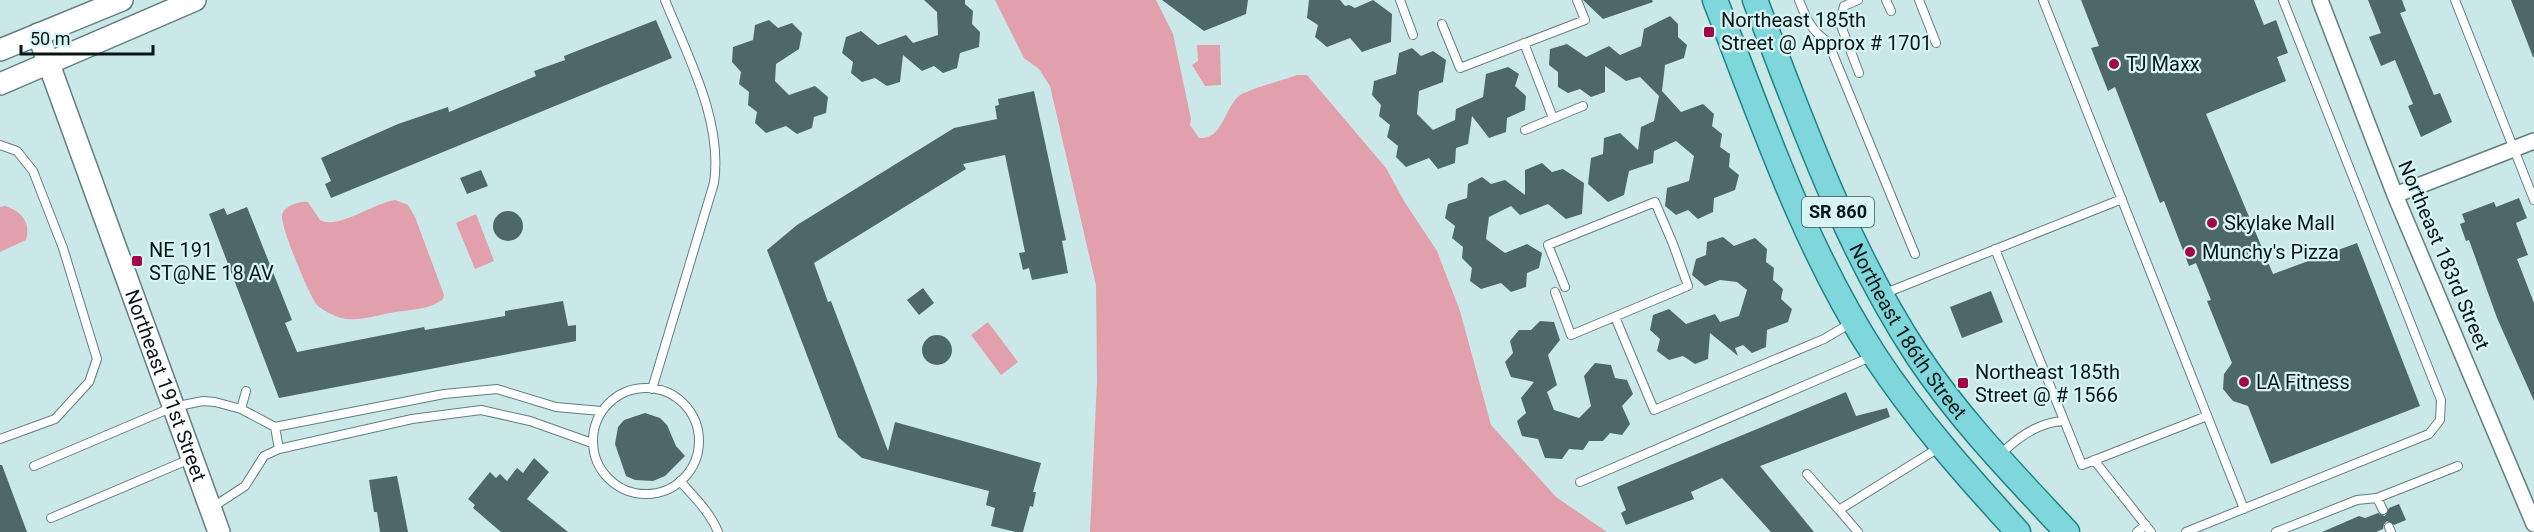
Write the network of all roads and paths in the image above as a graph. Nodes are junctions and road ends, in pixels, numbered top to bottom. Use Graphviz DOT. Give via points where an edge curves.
graph roads {
  1 [pos="122,0"];
  2 [pos="195,0"];
  3 [pos="665,0"];
  4 [pos="1400,0"];
  5 [pos="1577,0"];
  6 [pos="1715,0"];
  7 [pos="1755,0"];
  8 [pos="1799,0"];
  9 [pos="1858,0"];
  10 [pos="1886,0"];
  11 [pos="1919,0"];
  12 [pos="2043,0"];
  13 [pos="2283,0"];
  14 [pos="2320,0"];
  15 [pos="2455,0"];
  16 [pos="1891,11"];
  17 [pos="1442,24"];
  18 [pos="38,34"];
  19 [pos="1413,35"];
  20 [pos="1524,43"];
  21 [pos="1936,43"];
  22 [pos="0,50"];
  23 [pos="49,64"];
  24 [pos="1859,73"];
  25 [pos="0,84"];
  26 [pos="1583,106"];
  27 [pos="1554,118"];
  28 [pos="1525,130"];
  29 [pos="2534,141"];
  30 [pos="0,145"];
  31 [pos="2513,149"];
  32 [pos="2395,195"];
  33 [pos="2122,199"];
  34 [pos="2534,200"];
  35 [pos="1995,249"];
  36 [pos="1915,254"];
  37 [pos="1827,272"];
  38 [pos="1565,287"];
  39 [pos="1554,292"];
  40 [pos="1880,295"];
  41 [pos="1615,316"];
  42 [pos="1854,321"];
  43 [pos="1874,355"];
  44 [pos="1917,356"];
  45 [pos="652,389"];
  46 [pos="246,391"];
  47 [pos="173,407"];
  48 [pos="241,409"];
  49 [pos="602,411"];
  50 [pos="2207,416"];
  51 [pos="2064,421"];
  52 [pos="274,428"];
  53 [pos="0,440"];
  54 [pos="592,443"];
  55 [pos="1941,446"];
  56 [pos="279,449"];
  57 [pos="1998,457"];
  58 [pos="192,459"];
  59 [pos="2094,460"];
  60 [pos="34,466"];
  61 [pos="2458,466"];
  62 [pos="1807,474"];
  63 [pos="680,481"];
  64 [pos="1580,482"];
  65 [pos="2377,498"];
  66 [pos="210,509"];
  67 [pos="2244,509"];
  68 [pos="1839,510"];
  69 [pos="2383,510"];
  70 [pos="51,518"];
  71 [pos="2534,524"];
  72 [pos="2149,529"];
  73 [pos="219,532"];
  74 [pos="718,532"];
  75 [pos="1858,532"];
  76 [pos="2018,532"];
  77 [pos="2067,532"];
  78 [pos="2137,532"];
  79 [pos="2186,532"];
  80 [pos="2276,532"];
  1 -- 18 [label="street"];
  2 -- 23 [label="street"];
  3 -- 45 [label="lane" via="707,111 717,161 714,183"];
  4 -- 19 [label="lane"];
  5 -- 20 [label="lane" via="1585,20"];
  6 -- 37 [label="main road, Northeast 186th Street / SR 860"];
  7 -- 40 [label="main road, Northeast 186th Street / SR 860" via="1828,188"];
  8 -- 36 [label="lane" via="1808,23 1828,42"];
  9 -- 24 [label="lane" via="1844,6 1840,23"];
  10 -- 16 [label="lane"];
  11 -- 21 [label="lane"];
  12 -- 33 [label="lane"];
  13 -- 67 [label="lane" via="2441,400 2440,420 2429,434"];
  14 -- 32 [label="street, Northeast 183rd Street"];
  15 -- 31 [label="lane"];
  17 -- 20 [label="lane" via="1460,68"];
  18 -- 22 [label="street"];
  18 -- 23 [label="street, Northeast 191st Street"];
  20 -- 27 [label="lane"];
  23 -- 25 [label="street"];
  23 -- 47 [label="street, Northeast 191st Street"];
  26 -- 27 [label="lane"];
  27 -- 28 [label="lane"];
  29 -- 31 [label="street"];
  30 -- 53 [label="lane" via="17,151 33,171 63,248 97,359 89,382 55,418"];
  31 -- 32 [label="street"];
  31 -- 34 [label="lane"];
  32 -- 71 [label="street, Northeast 183rd Street"];
  33 -- 35 [label="lane"];
  33 -- 50 [label="lane"];
  35 -- 40 [label="lane"];
  35 -- 51 [label="lane"];
  37 -- 40 [label="main road" via="1859,293"];
  37 -- 42 [label="main road, Northeast 186th Street / SR 860"];
  38 -- 41 [label="lane" via="1548,245 1655,202 1688,286"];
  39 -- 41 [label="lane" via="1571,335"];
  40 -- 44 [label="main road, Northeast 186th Street / SR 860"];
  41 -- 42 [label="lane" via="1654,410 1824,339"];
  42 -- 43 [label="main road, Northeast 186th Street / SR 860"];
  42 -- 44 [label="main road" via="1884,333"];
  43 -- 55 [label="main road, Northeast 186th Street / SR 860"];
  43 -- 64 [label="lane"];
  44 -- 57 [label="main road, Northeast 186th Street / SR 860"];
  45 -- 49 [label="lane" via="628,391"];
  45 -- 63 [label="lane" via="676,398 696,424 696,460"];
  46 -- 48 [label="lane"];
  47 -- 48 [label="lane" via="203,400"];
  47 -- 58 [label="street, Northeast 191st Street"];
  47 -- 60 [label="lane"];
  48 -- 52 [label="lane"];
  49 -- 52 [label="lane" via="556,406 497,389 471,390"];
  49 -- 54 [label="lane" via="594,426"];
  50 -- 59 [label="lane"];
  50 -- 67 [label="lane"];
  51 -- 57 [label="lane" via="2035,429"];
  51 -- 59 [label="lane" via="2082,465"];
  52 -- 56 [label="lane"];
  54 -- 56 [label="lane" via="530,421 481,410 412,419"];
  54 -- 63 [label="lane" via="605,476 619,488 655,494"];
  55 -- 68 [label="lane"];
  55 -- 76 [label="main road, Northeast 186th Street / SR 860"];
  56 -- 66 [label="lane" via="264,456 245,486"];
  57 -- 77 [label="main road, Northeast 186th Street / SR 860"];
  58 -- 66 [label="street, Northeast 191st Street"];
  58 -- 70 [label="lane"];
  59 -- 72 [label="lane"];
  61 -- 65 [label="lane"];
  62 -- 68 [label="lane"];
  63 -- 74 [label="lane" via="714,521"];
  65 -- 69 [label="lane"];
  65 -- 80 [label="lane" via="2357,500"];
  66 -- 73 [label="street, Northeast 191st Street"];
  67 -- 79 [label="lane"];
  68 -- 75 [label="lane"];
  72 -- 78 [label="lane"];
}
